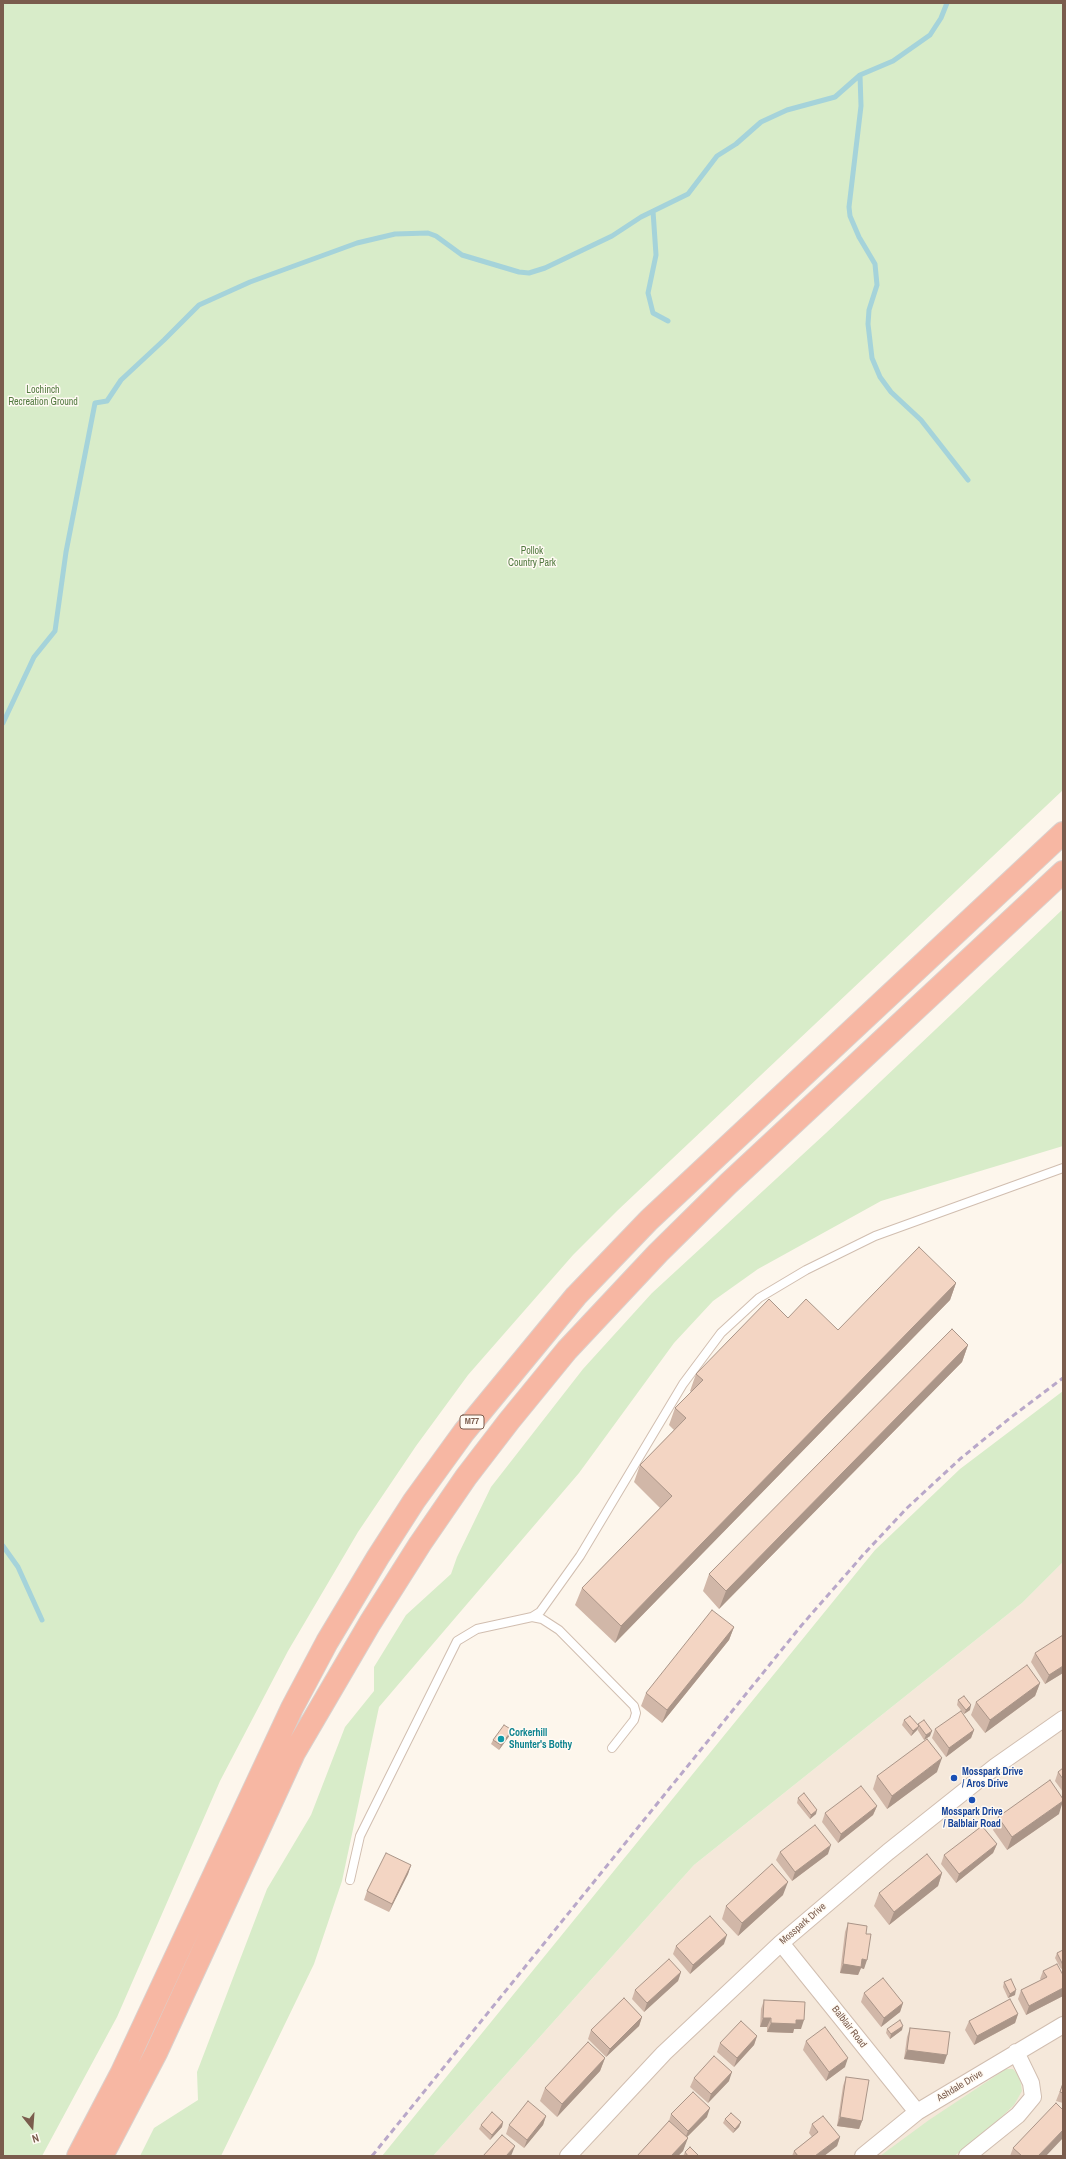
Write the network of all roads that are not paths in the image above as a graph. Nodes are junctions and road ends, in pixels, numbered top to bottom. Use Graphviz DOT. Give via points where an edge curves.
graph roads {
  1 [pos="1063,833"];
  2 [pos="1063,872"];
  3 [pos="1063,1168"];
  4 [pos="532,1617"];
  5 [pos="1063,1719"];
  6 [pos="612,1748"];
  7 [pos="350,1880"];
  8 [pos="781,1943"];
  9 [pos="1063,2025"];
  10 [pos="1016,2052"];
  11 [pos="917,2112"];
  12 [pos="78,2156"];
  13 [pos="102,2156"];
  14 [pos="568,2156"];
  15 [pos="863,2156"];
  16 [pos="967,2156"];
  1 -- 12 [label="highway, M77" via="635,1234 550,1326 459,1438 414,1501 327,1642 292,1708 125,2066"];
  2 -- 13 [label="highway, M77" via="728,1184 658,1253 567,1350 466,1477 370,1623 294,1753 156,2053"];
  3 -- 4 [label="lane" via="875,1236 800,1273 749,1305 721,1333 694,1367 580,1556 540,1612"];
  4 -- 6 [label="lane" via="542,1619 560,1630 634,1706 634,1720"];
  4 -- 7 [label="lane" via="477,1629 457,1641 360,1836"];
  5 -- 8 [label="street, Mosspark Drive" via="996,1766 888,1852"];
  8 -- 11 [label="street, Balblair Road"];
  8 -- 14 [label="street, Mosspark Drive" via="664,2053"];
  9 -- 10 [label="street, Ashdale Drive"];
  10 -- 11 [label="street, Ashdale Drive"];
  10 -- 16 [label="street" via="1031,2083 1033,2098 1018,2115"];
  11 -- 15 [label="street, Ashdale Drive"];
}
